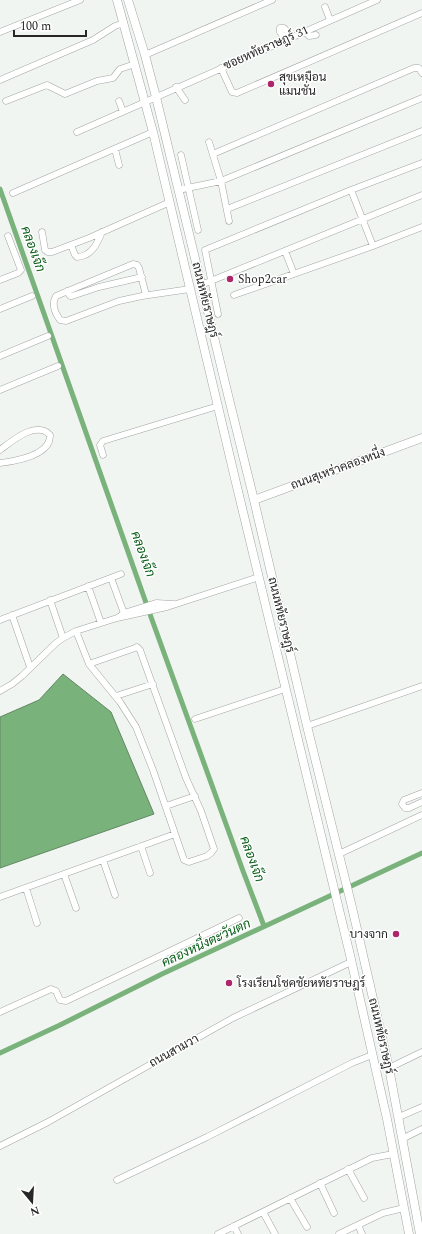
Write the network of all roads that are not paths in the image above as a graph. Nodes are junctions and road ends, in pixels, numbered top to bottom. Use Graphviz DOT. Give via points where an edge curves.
graph roads {
  1 [pos="80,0"];
  2 [pos="117,0"];
  3 [pos="128,0"];
  4 [pos="272,0"];
  5 [pos="377,0"];
  6 [pos="325,7"];
  7 [pos="422,13"];
  8 [pos="123,20"];
  9 [pos="330,20"];
  10 [pos="304,31"];
  11 [pos="0,32"];
  12 [pos="316,35"];
  13 [pos="145,55"];
  14 [pos="135,64"];
  15 [pos="221,68"];
  16 [pos="422,73"];
  17 [pos="0,80"];
  18 [pos="176,88"];
  19 [pos="156,97"];
  20 [pos="422,98"];
  21 [pos="184,100"];
  22 [pos="6,101"];
  23 [pos="119,101"];
  24 [pos="145,102"];
  25 [pos="123,112"];
  26 [pos="422,131"];
  27 [pos="77,132"];
  28 [pos="153,132"];
  29 [pos="209,142"];
  30 [pos="115,149"];
  31 [pos="213,154"];
  32 [pos="181,155"];
  33 [pos="422,163"];
  34 [pos="119,165"];
  35 [pos="221,181"];
  36 [pos="188,188"];
  37 [pos="178,190"];
  38 [pos="351,190"];
  39 [pos="13,193"];
  40 [pos="422,195"];
  41 [pos="170,202"];
  42 [pos="227,209"];
  43 [pos="362,218"];
  44 [pos="229,221"];
  45 [pos="422,227"];
  46 [pos="198,230"];
  47 [pos="42,232"];
  48 [pos="102,232"];
  49 [pos="8,236"];
  50 [pos="71,245"];
  51 [pos="373,246"];
  52 [pos="285,251"];
  53 [pos="294,274"];
  54 [pos="142,277"];
  55 [pos="0,280"];
  56 [pos="212,281"];
  57 [pos="201,285"];
  58 [pos="190,289"];
  59 [pos="66,291"];
  60 [pos="146,295"];
  61 [pos="234,295"];
  62 [pos="32,296"];
  63 [pos="0,309"];
  64 [pos="218,314"];
  65 [pos="48,336"];
  66 [pos="0,356"];
  67 [pos="58,366"];
  68 [pos="0,390"];
  69 [pos="218,406"];
  70 [pos="422,438"];
  71 [pos="0,450"];
  72 [pos="103,455"];
  73 [pos="0,463"];
  74 [pos="238,491"];
  75 [pos="254,500"];
  76 [pos="244,517"];
  77 [pos="120,574"];
  78 [pos="259,577"];
  79 [pos="111,578"];
  80 [pos="88,586"];
  81 [pos="50,600"];
  82 [pos="12,615"];
  83 [pos="124,615"];
  84 [pos="0,620"];
  85 [pos="102,623"];
  86 [pos="76,631"];
  87 [pos="63,638"];
  88 [pos="88,664"];
  89 [pos="30,667"];
  90 [pos="153,684"];
  91 [pos="422,686"];
  92 [pos="285,689"];
  93 [pos="0,691"];
  94 [pos="116,696"];
  95 [pos="195,719"];
  96 [pos="307,726"];
  97 [pos="422,793"];
  98 [pos="195,796"];
  99 [pos="422,802"];
  100 [pos="166,806"];
  101 [pos="422,815"];
  102 [pos="175,834"];
  103 [pos="141,846"];
  104 [pos="339,854"];
  105 [pos="103,860"];
  106 [pos="150,873"];
  107 [pos="64,874"];
  108 [pos="26,888"];
  109 [pos="115,895"];
  110 [pos="0,898"];
  111 [pos="76,908"];
  112 [pos="240,918"];
  113 [pos="37,923"];
  114 [pos="351,962"];
  115 [pos="0,1012"];
  116 [pos="422,1052"];
  117 [pos="372,1055"];
  118 [pos="389,1068"];
  119 [pos="422,1107"];
  120 [pos="399,1117"];
  121 [pos="387,1119"];
  122 [pos="422,1129"];
  123 [pos="402,1139"];
  124 [pos="0,1146"];
  125 [pos="405,1153"];
  126 [pos="393,1154"];
  127 [pos="348,1169"];
  128 [pos="117,1180"];
  129 [pos="320,1183"];
  130 [pos="290,1198"];
  131 [pos="364,1198"];
  132 [pos="404,1208"];
  133 [pos="263,1212"];
  134 [pos="334,1213"];
  135 [pos="358,1225"];
  136 [pos="234,1226"];
  137 [pos="307,1227"];
  138 [pos="218,1234"];
  139 [pos="238,1234"];
  140 [pos="275,1234"];
  141 [pos="339,1234"];
  142 [pos="362,1234"];
  143 [pos="409,1234"];
  144 [pos="420,1234"];
  1 -- 11 [label="street"];
  2 -- 8 [label="main road, ถนนหทัยราษฎร์"];
  3 -- 13 [label="main road, ถนนหทัยราษฎร์"];
  4 -- 13 [label="street"];
  5 -- 9 [label="street, ซอยหทัยราษฎร์ 31"];
  6 -- 9 [label="street"];
  7 -- 15 [label="street" via="237,93 232,92"];
  8 -- 14 [label="main road, ถนนหทัยราษฎร์"];
  8 -- 17 [label="street" via="94,40"];
  9 -- 10 [label="street, ซอยหทัยราษฎร์ 31"];
  10 -- 12 [label="street" via="309,36"];
  10 -- 15 [label="street, ซอยหทัยราษฎร์ 31"];
  13 -- 19 [label="main road, ถนนหทัยราษฎร์"];
  14 -- 22 [label="street" via="120,69 113,78 97,81 65,94 47,85"];
  14 -- 24 [label="main road, ถนนหทัยราษฎร์"];
  15 -- 18 [label="street, ซอยหทัยราษฎร์ 31"];
  16 -- 31 [label="street" via="419,68 414,68"];
  18 -- 19 [label="street, ซอยหทัยราษฎร์ 31"];
  18 -- 21 [label="street"];
  19 -- 24 [label="street, ซอยหทัยราษฎร์ 31"];
  19 -- 37 [label="main road, ถนนหทัยราษฎร์"];
  20 -- 35 [label="street"];
  23 -- 25 [label="street"];
  24 -- 25 [label="street, ซอยหทัยราษฎร์ 31"];
  24 -- 28 [label="main road, ถนนหทัยราษฎร์"];
  25 -- 27 [label="street, ซอยหทัยราษฎร์ 31"];
  26 -- 42 [label="street"];
  28 -- 30 [label="street"];
  28 -- 41 [label="main road, ถนนหทัยราษฎร์"];
  29 -- 31 [label="street"];
  30 -- 34 [label="street"];
  30 -- 39 [label="street"];
  31 -- 35 [label="street"];
  32 -- 36 [label="street"];
  33 -- 38 [label="street"];
  35 -- 36 [label="street"];
  35 -- 42 [label="street"];
  36 -- 37 [label="street"];
  36 -- 46 [label="street"];
  37 -- 57 [label="main road, ถนนหทัยราษฎร์"];
  38 -- 43 [label="street"];
  38 -- 56 [label="street" via="205,250"];
  40 -- 43 [label="street"];
  41 -- 48 [label="street"];
  41 -- 58 [label="main road, ถนนหทัยราษฎร์"];
  42 -- 44 [label="street"];
  43 -- 51 [label="street"];
  43 -- 52 [label="street"];
  45 -- 51 [label="street"];
  47 -- 50 [label="street" via="44,247 48,252"];
  48 -- 50 [label="street"];
  48 -- 50 [label="street" via="96,246 83,257 75,255"];
  49 -- 55 [label="street" via="21,270"];
  51 -- 53 [label="street"];
  52 -- 53 [label="street"];
  52 -- 56 [label="street"];
  53 -- 61 [label="street"];
  54 -- 59 [label="street" via="72,296"];
  54 -- 59 [label="street" via="137,265 133,264"];
  54 -- 60 [label="street"];
  56 -- 57 [label="street"];
  56 -- 64 [label="street"];
  57 -- 75 [label="main road, ถนนหทัยราษฎร์"];
  58 -- 60 [label="street"];
  58 -- 69 [label="main road, ถนนหทัยราษฎร์"];
  59 -- 60 [label="street" via="56,296 53,302 57,316 63,321 119,301"];
  62 -- 63 [label="street"];
  65 -- 66 [label="street"];
  67 -- 68 [label="street"];
  69 -- 72 [label="street" via="104,441 100,445"];
  69 -- 74 [label="main road, ถนนหทัยราษฎร์"];
  70 -- 75 [label="main road, ถนนสุเหร่าคลองหนึ่ง"];
  71 -- 73 [label="street" via="28,432 42,430 50,435 50,441 44,450 25,458"];
  74 -- 75 [label="main road"];
  74 -- 76 [label="main road, ถนนหทัยราษฎร์"];
  75 -- 76 [label="main road"];
  75 -- 96 [label="main road, ถนนหทัยราษฎร์"];
  76 -- 78 [label="main road, ถนนหทัยราษฎร์"];
  77 -- 79 [label="street"];
  78 -- 83 [label="street" via="176,604 157,605"];
  78 -- 92 [label="main road, ถนนหทัยราษฎร์"];
  79 -- 80 [label="street"];
  79 -- 83 [label="street"];
  80 -- 81 [label="street"];
  80 -- 85 [label="street"];
  81 -- 82 [label="street"];
  81 -- 87 [label="street"];
  82 -- 84 [label="street"];
  82 -- 89 [label="street"];
  83 -- 85 [label="street"];
  85 -- 86 [label="street"];
  86 -- 87 [label="street"];
  86 -- 88 [label="street"];
  87 -- 89 [label="street"];
  88 -- 90 [label="street" via="137,647"];
  88 -- 94 [label="street"];
  89 -- 93 [label="street" via="12,684"];
  90 -- 94 [label="street"];
  90 -- 98 [label="street" via="186,778"];
  91 -- 96 [label="street"];
  92 -- 95 [label="street"];
  92 -- 114 [label="main road, ถนนหทัยราษฎร์"];
  94 -- 100 [label="street" via="136,727"];
  96 -- 104 [label="main road, ถนนหทัยราษฎร์"];
  97 -- 99 [label="street" via="404,800 402,804 409,808"];
  98 -- 100 [label="street"];
  98 -- 102 [label="street" via="213,851 207,856 187,862"];
  100 -- 102 [label="street"];
  101 -- 104 [label="street"];
  102 -- 103 [label="street"];
  103 -- 105 [label="street"];
  103 -- 106 [label="street"];
  104 -- 118 [label="main road, ถนนหทัยราษฎร์"];
  105 -- 107 [label="street"];
  105 -- 109 [label="street"];
  107 -- 108 [label="street"];
  107 -- 111 [label="street"];
  108 -- 110 [label="street"];
  108 -- 113 [label="street"];
  112 -- 115 [label="street" via="66,1000 60,1000 56,991 51,989"];
  114 -- 117 [label="main road, ถนนหทัยราษฎร์"];
  114 -- 124 [label="street, ถนนสามวา" via="233,1018 48,1122"];
  116 -- 118 [label="street"];
  117 -- 121 [label="main road, ถนนหทัยราษฎร์"];
  117 -- 128 [label="street"];
  118 -- 120 [label="main road, ถนนหทัยราษฎร์"];
  119 -- 120 [label="street"];
  120 -- 121 [label="main road"];
  120 -- 123 [label="main road, ถนนหทัยราษฎร์"];
  121 -- 126 [label="main road, ถนนหทัยราษฎร์"];
  122 -- 123 [label="street"];
  123 -- 125 [label="main road, ถนนหทัยราษฎร์"];
  125 -- 126 [label="main road"];
  125 -- 144 [label="main road, ถนนหทัยราษฎร์"];
  126 -- 127 [label="street" via="372,1158"];
  126 -- 132 [label="main road, ถนนหทัยราษฎร์"];
  127 -- 129 [label="street"];
  127 -- 131 [label="street"];
  129 -- 130 [label="street"];
  129 -- 134 [label="street"];
  130 -- 133 [label="street"];
  130 -- 137 [label="street"];
  132 -- 135 [label="street" via="383,1213"];
  132 -- 143 [label="main road, ถนนหทัยราษฎร์"];
  133 -- 136 [label="street"];
  133 -- 140 [label="street"];
  135 -- 141 [label="street"];
  135 -- 142 [label="street"];
  136 -- 138 [label="street"];
  136 -- 139 [label="street"];
}
